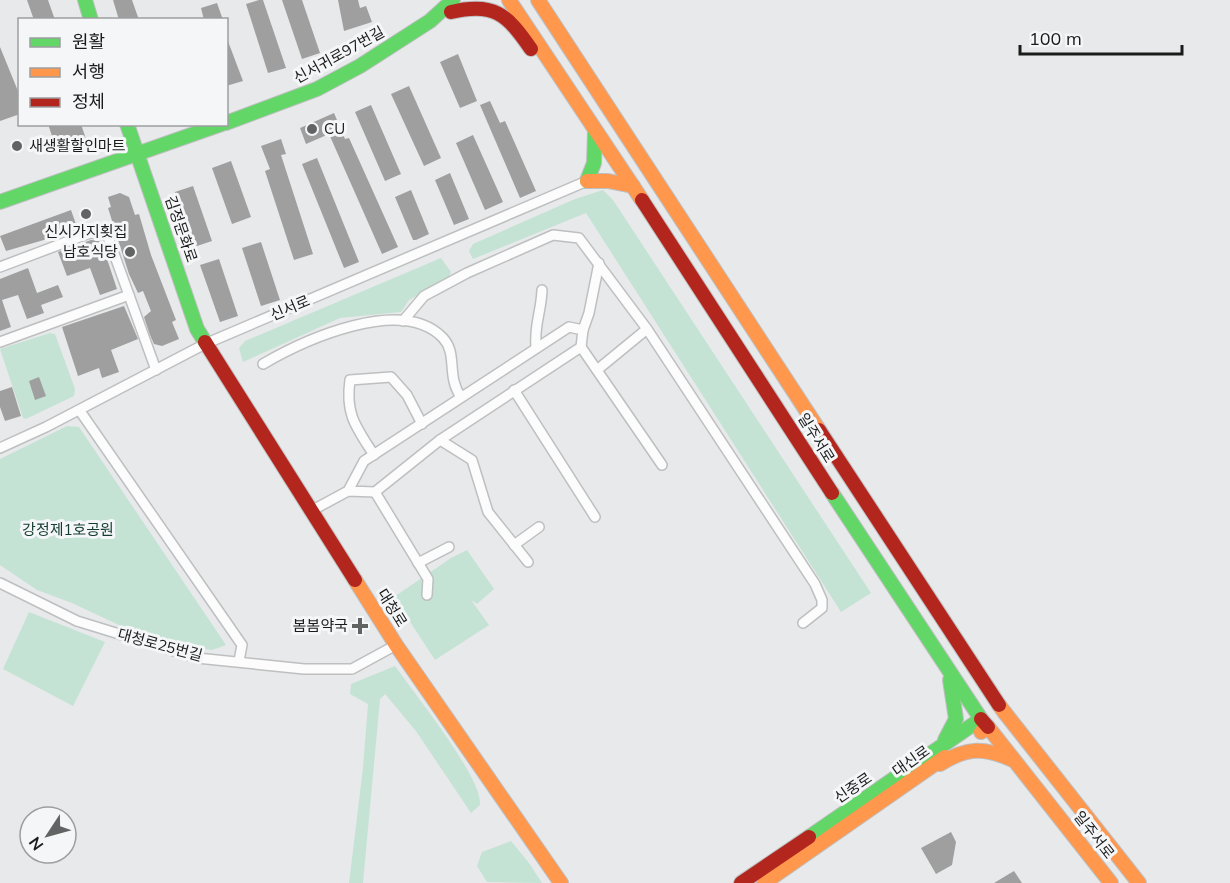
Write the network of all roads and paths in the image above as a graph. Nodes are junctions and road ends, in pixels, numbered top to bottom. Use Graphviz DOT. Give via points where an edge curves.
graph roads {
  1 [pos="85,0"];
  2 [pos="471,0"];
  3 [pos="509,0"];
  4 [pos="538,0"];
  5 [pos="450,5"];
  6 [pos="90,18"];
  7 [pos="554,67"];
  8 [pos="228,122"];
  9 [pos="128,126"];
  10 [pos="216,126"];
  11 [pos="595,129"];
  12 [pos="137,154"];
  13 [pos="587,181"];
  14 [pos="633,186"];
  15 [pos="0,202"];
  16 [pos="599,263"];
  17 [pos="0,267"];
  18 [pos="542,290"];
  19 [pos="129,295"];
  20 [pos="403,321"];
  21 [pos="647,329"];
  22 [pos="583,330"];
  23 [pos="0,342"];
  24 [pos="205,344"];
  25 [pos="581,347"];
  26 [pos="536,348"];
  27 [pos="263,364"];
  28 [pos="156,370"];
  29 [pos="597,370"];
  30 [pos="514,390"];
  31 [pos="461,398"];
  32 [pos="80,411"];
  33 [pos="422,424"];
  34 [pos="440,440"];
  35 [pos="0,448"];
  36 [pos="374,455"];
  37 [pos="662,465"];
  38 [pos="348,491"];
  39 [pos="375,492"];
  40 [pos="311,511"];
  41 [pos="595,517"];
  42 [pos="539,527"];
  43 [pos="514,545"];
  44 [pos="448,547"];
  45 [pos="528,562"];
  46 [pos="418,563"];
  47 [pos="0,583"];
  48 [pos="427,595"];
  49 [pos="803,623"];
  50 [pos="396,645"];
  51 [pos="239,661"];
  52 [pos="948,669"];
  53 [pos="985,723"];
  54 [pos="1015,761"];
  55 [pos="928,763"];
  56 [pos="561,883"];
  57 [pos="741,883"];
  58 [pos="764,883"];
  59 [pos="1111,883"];
  60 [pos="1139,883"];
  1 -- 6 [label="main road"];
  2 -- 5 [label="main road, 신서귀로97번길"];
  3 -- 7 [label="main road, 일주서로"];
  4 -- 60 [label="main road, 일주서로" via="1002,709"];
  5 -- 7 [label="main road" via="488,6 504,16 535,56"];
  5 -- 8 [label="main road, 신서귀로97번길" via="360,66 317,89"];
  7 -- 11 [label="main road, 일주서로"];
  9 -- 12 [label="main road, 김정문화로"];
  10 -- 12 [label="main road"];
  11 -- 13 [label="main road" via="594,168"];
  11 -- 14 [label="main road, 일주서로"];
  12 -- 15 [label="main road"];
  12 -- 24 [label="main road, 김정문화로"];
  13 -- 14 [label="main road"];
  13 -- 24 [label="street, 신서로"];
  14 -- 52 [label="main road, 일주서로"];
  16 -- 20 [label="street" via="579,238 553,235 424,296"];
  16 -- 21 [label="street"];
  16 -- 22 [label="street"];
  17 -- 19 [label="street" via="90,233 103,234 112,244"];
  18 -- 26 [label="street" via="534,326"];
  19 -- 23 [label="street"];
  19 -- 28 [label="street"];
  20 -- 27 [label="street" via="338,330 294,346"];
  20 -- 31 [label="street" via="416,322 444,339 451,351 451,378"];
  21 -- 29 [label="street"];
  21 -- 49 [label="street" via="815,584 822,609"];
  22 -- 25 [label="street"];
  22 -- 26 [label="street" via="569,327"];
  24 -- 28 [label="street, 신서로"];
  24 -- 40 [label="main road, 대청로"];
  25 -- 29 [label="street"];
  25 -- 30 [label="street"];
  26 -- 31 [label="street"];
  28 -- 32 [label="street, 신서로"];
  29 -- 37 [label="street"];
  30 -- 34 [label="street"];
  30 -- 41 [label="street"];
  31 -- 33 [label="street"];
  32 -- 35 [label="street, 신서로"];
  32 -- 51 [label="street" via="242,645"];
  33 -- 36 [label="street"];
  33 -- 36 [label="street" via="407,394 391,377 350,380 347,402 354,424"];
  34 -- 39 [label="street"];
  34 -- 43 [label="street" via="472,460 488,512"];
  36 -- 38 [label="street" via="364,461"];
  38 -- 39 [label="street"];
  38 -- 40 [label="street"];
  39 -- 46 [label="street"];
  40 -- 50 [label="main road, 대청로"];
  42 -- 43 [label="street"];
  43 -- 45 [label="street"];
  44 -- 46 [label="street"];
  46 -- 48 [label="street" via="428,579"];
  47 -- 51 [label="street, 대청로25번길" via="77,621 153,647 197,658"];
  50 -- 51 [label="street, 대청로25번길" via="352,669 304,669"];
  50 -- 56 [label="main road, 대청로"];
  52 -- 53 [label="main road, 일주서로"];
  52 -- 55 [label="main road" via="957,722 946,739 930,750"];
  53 -- 54 [label="main road, 일주서로"];
  53 -- 55 [label="main road, 신중로"];
  54 -- 55 [label="main road" via="993,751 970,748 937,766"];
  54 -- 59 [label="main road, 일주서로"];
  55 -- 57 [label="main road, 신중로"];
  55 -- 58 [label="main road, 대신로"];
}
